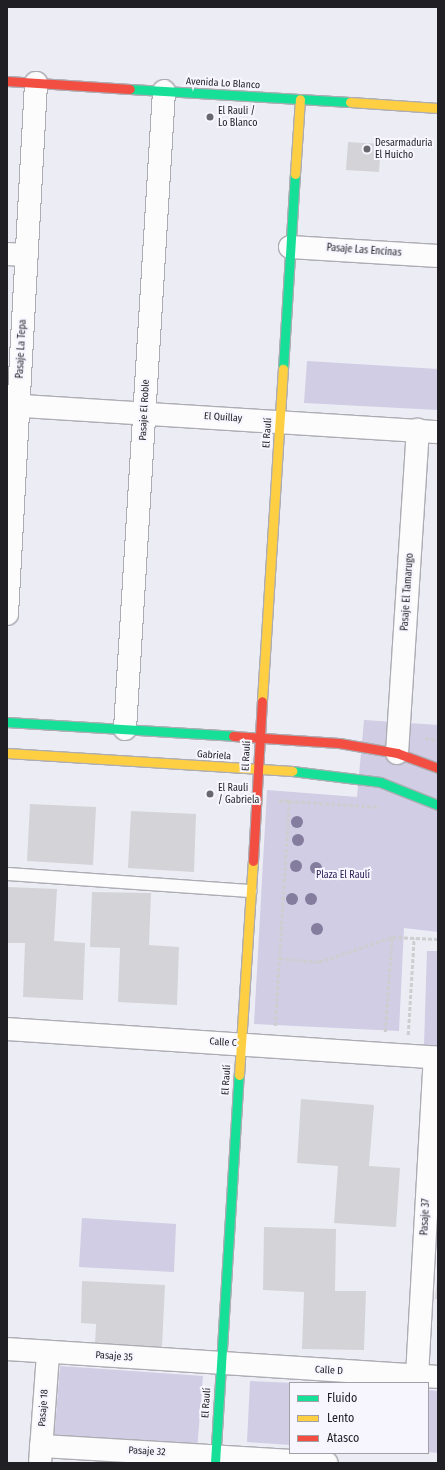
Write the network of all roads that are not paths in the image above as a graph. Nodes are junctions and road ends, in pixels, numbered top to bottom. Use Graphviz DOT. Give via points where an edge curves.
graph roads {
  1 [pos="7,81"];
  2 [pos="36,83"];
  3 [pos="164,91"];
  4 [pos="300,99"];
  5 [pos="438,108"];
  6 [pos="290,247"];
  7 [pos="17,255"];
  8 [pos="438,256"];
  9 [pos="13,405"];
  10 [pos="145,413"];
  11 [pos="279,422"];
  12 [pos="428,431"];
  13 [pos="8,575"];
  14 [pos="7,614"];
  15 [pos="7,722"];
  16 [pos="125,729"];
  17 [pos="259,737"];
  18 [pos="7,753"];
  19 [pos="397,753"];
  20 [pos="438,768"];
  21 [pos="257,769"];
  22 [pos="438,805"];
  23 [pos="7,874"];
  24 [pos="250,891"];
  25 [pos="7,1033"];
  26 [pos="241,1044"];
  27 [pos="436,1058"];
  28 [pos="7,1350"];
  29 [pos="48,1353"];
  30 [pos="221,1365"];
  31 [pos="428,1377"];
  32 [pos="40,1454"];
  33 [pos="215,1460"];
  34 [pos="326,1463"];
  1 -- 2 [label="street, Avenida Lo Blanco"];
  2 -- 3 [label="street, Avenida Lo Blanco"];
  2 -- 7 [label="street, Pasaje La Tepa"];
  3 -- 4 [label="street, Avenida Lo Blanco"];
  3 -- 10 [label="street, Pasaje El Roble"];
  4 -- 5 [label="street, Avenida Lo Blanco"];
  4 -- 6 [label="street, El Raulí"];
  6 -- 8 [label="street, Pasaje Las Encinas"];
  6 -- 11 [label="street, El Raulí"];
  7 -- 9 [label="street, Pasaje La Tepa"];
  9 -- 10 [label="street, El Quillay"];
  9 -- 13 [label="street, Pasaje La Tepa"];
  10 -- 11 [label="street, El Quillay"];
  10 -- 16 [label="street, Pasaje El Roble"];
  11 -- 12 [label="street, El Quillay"];
  11 -- 17 [label="street, El Raulí"];
  12 -- 19 [label="street, Pasaje El Tamarugo"];
  13 -- 14 [label="street, Pasaje La Tepa"];
  15 -- 16 [label="street"];
  16 -- 17 [label="street"];
  17 -- 19 [label="street" via="354,745"];
  17 -- 21 [label="street, El Raulí"];
  18 -- 21 [label="street, Gabriela"];
  19 -- 20 [label="street"];
  21 -- 22 [label="street, Gabriela" via="357,777 403,789"];
  21 -- 24 [label="street, El Raulí"];
  23 -- 24 [label="lane"];
  24 -- 26 [label="street, El Raulí"];
  25 -- 26 [label="street, Calle C"];
  26 -- 27 [label="street, Calle C"];
  26 -- 30 [label="street, El Raulí"];
  27 -- 31 [label="street, Pasaje 37"];
  28 -- 29 [label="street, Pasaje 35"];
  29 -- 30 [label="street, Pasaje 35"];
  29 -- 32 [label="street, Pasaje 18"];
  30 -- 31 [label="street, Calle D"];
  30 -- 33 [label="street, El Raulí"];
  32 -- 33 [label="street, Pasaje 32"];
  33 -- 34 [label="street, Pasaje 32"];
}
